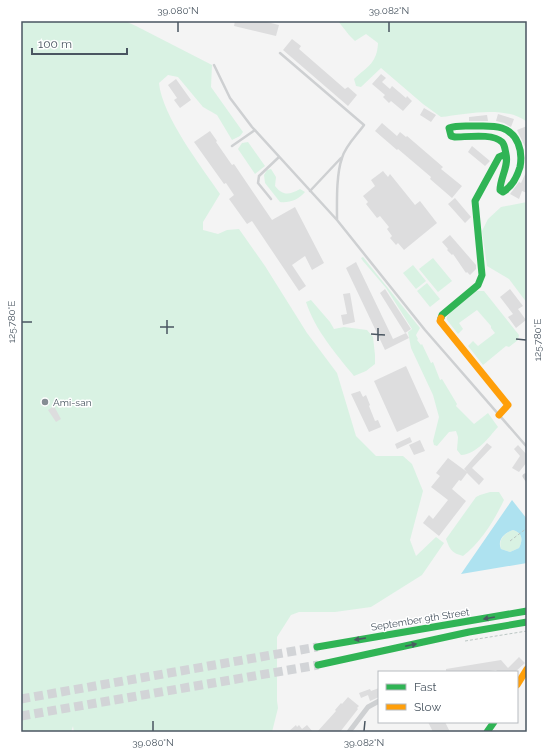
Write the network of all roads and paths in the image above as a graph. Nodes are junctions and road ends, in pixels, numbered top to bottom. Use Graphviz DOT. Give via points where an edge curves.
graph roads {
  1 [pos="280,53"];
  2 [pos="214,65"];
  3 [pos="255,130"];
  4 [pos="232,146"];
  5 [pos="506,154"];
  6 [pos="280,158"];
  7 [pos="342,158"];
  8 [pos="310,191"];
  9 [pos="271,199"];
  10 [pos="337,220"];
  11 [pos="499,415"];
  12 [pos="527,447"];
  13 [pos="527,528"];
  14 [pos="510,541"];
  15 [pos="527,611"];
  16 [pos="527,622"];
  17 [pos="317,647"];
  18 [pos="318,665"];
  19 [pos="527,669"];
  20 [pos="518,684"];
  21 [pos="378,702"];
  22 [pos="493,723"];
  23 [pos="349,732"];
  24 [pos="488,732"];
  1 -- 7 [label="lane" via="364,125"];
  2 -- 3 [label="lane" via="230,98"];
  3 -- 4 [label="lane"];
  3 -- 6 [label="lane"];
  5 -- 5 [label="main road" via="507,162 500,184 500,190 503,192 515,180 520,166 519,145 510,131 486,126 449,128 451,136 455,137 498,139 502,142"];
  5 -- 11 [label="main road" via="499,157 475,201 482,275 478,285 442,315 440,321 508,405"];
  6 -- 8 [label="lane"];
  6 -- 9 [label="lane" via="259,176 258,183"];
  7 -- 8 [label="lane"];
  7 -- 10 [label="lane"];
  8 -- 10 [label="lane"];
  10 -- 11 [label="lane" via="425,330"];
  11 -- 12 [label="lane"];
  13 -- 14 [label="path"];
  15 -- 17 [label="main road, September 9th Street, one-way"];
  18 -- 16 [label="main road, September 9th Street, one-way"];
  19 -- 20 [label="main road"];
  21 -- 23 [label="street" via="368,707"];
  22 -- 24 [label="main road"];
}
